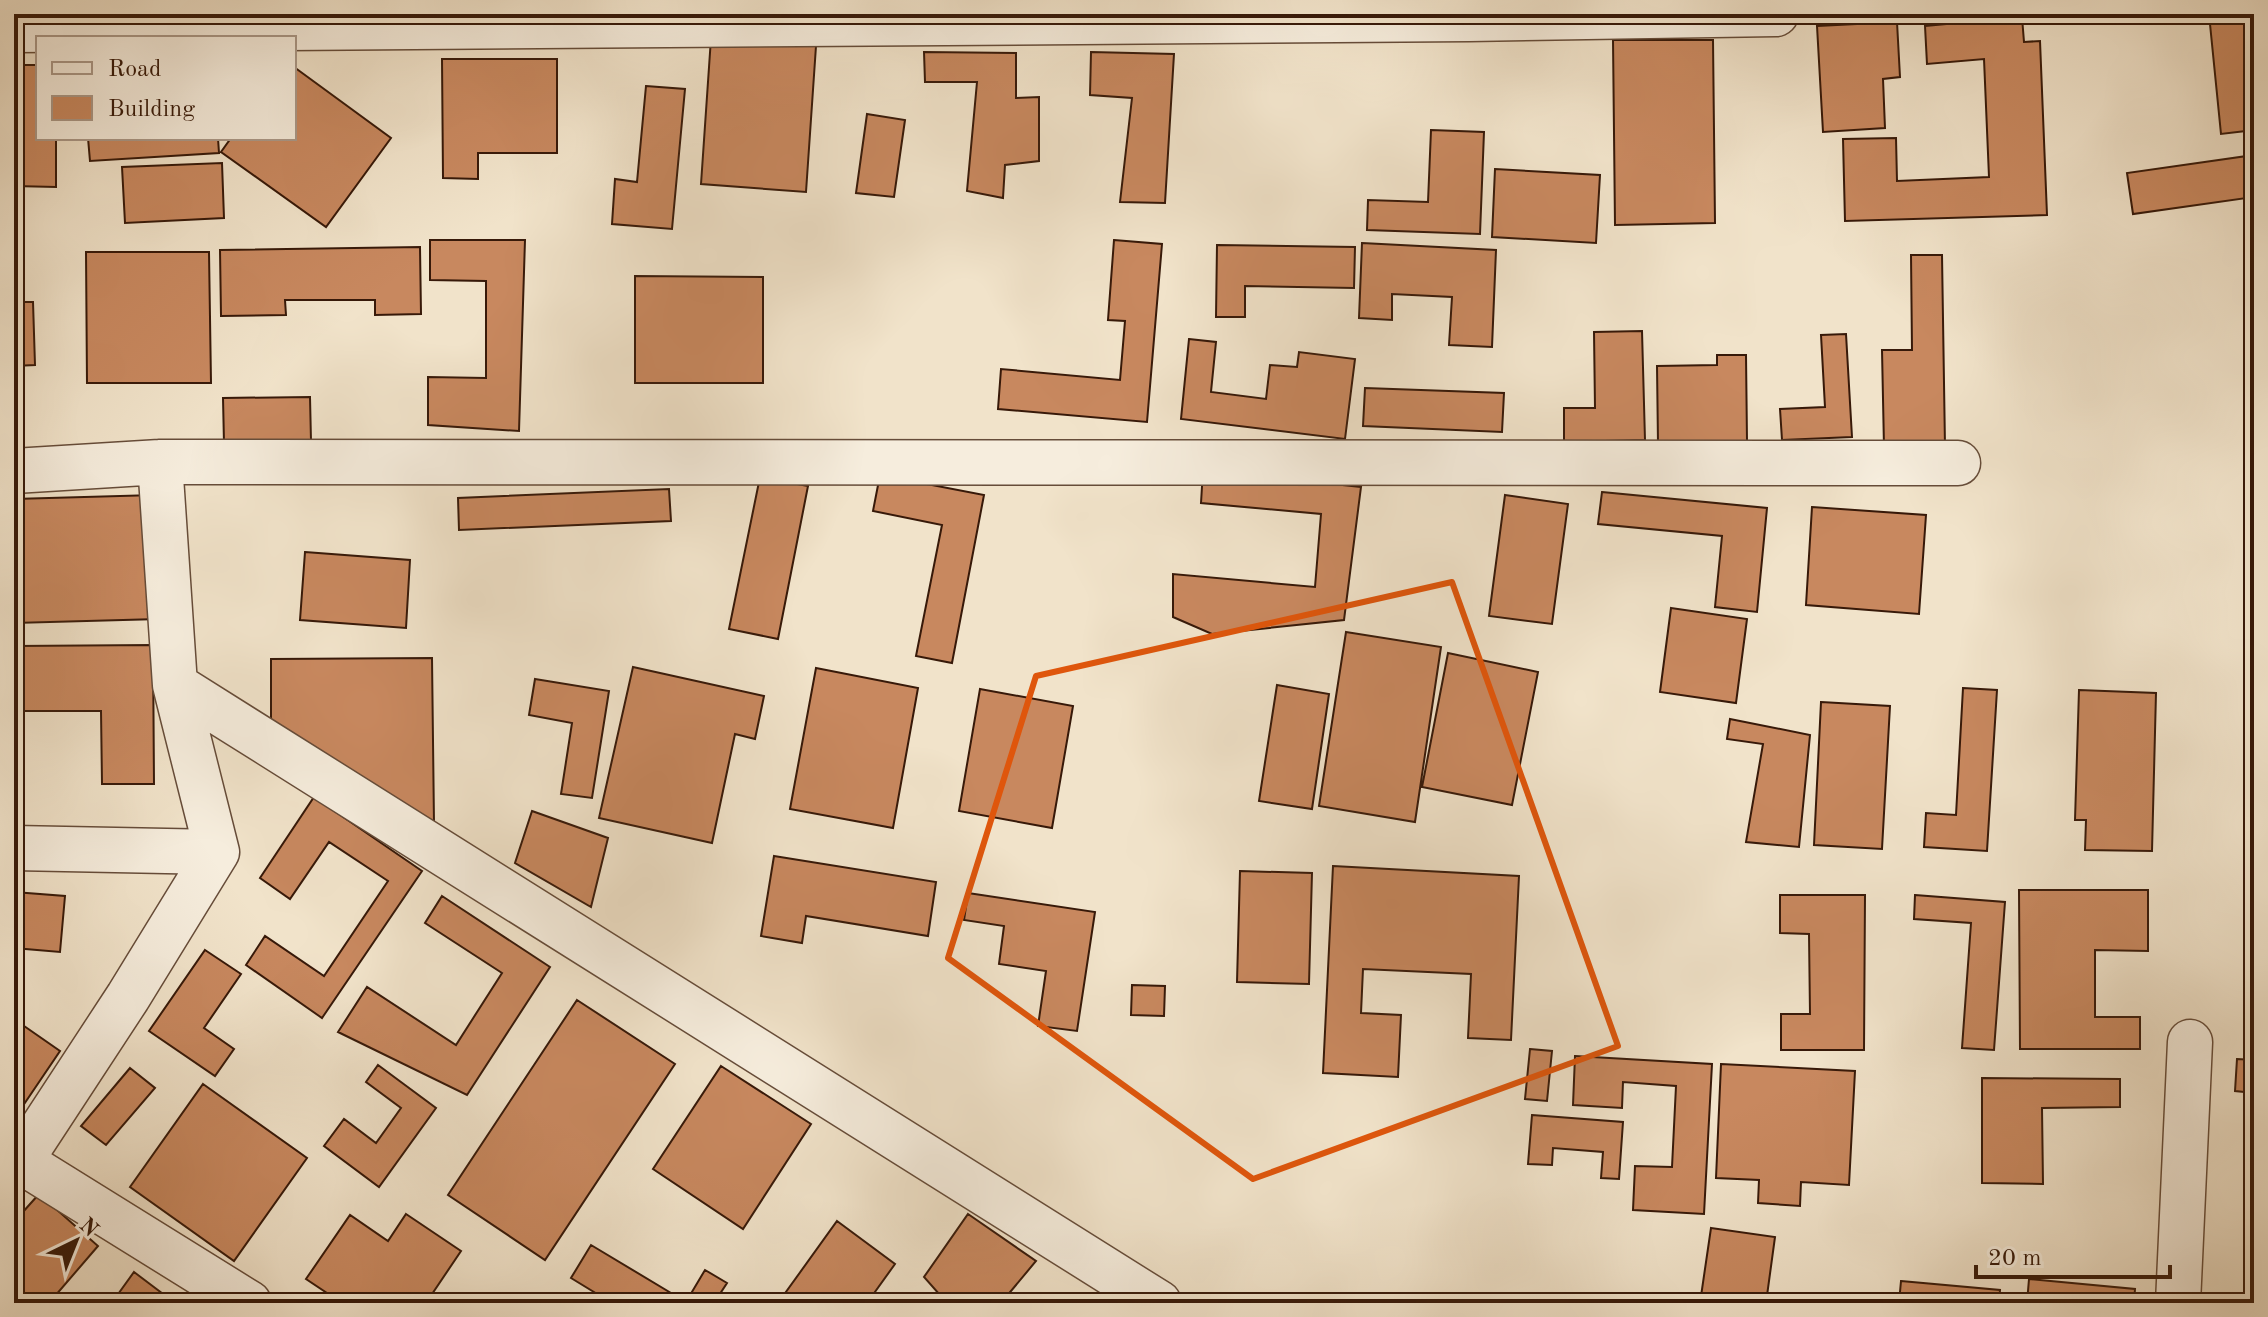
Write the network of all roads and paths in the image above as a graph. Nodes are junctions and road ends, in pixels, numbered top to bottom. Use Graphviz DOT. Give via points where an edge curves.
graph roads {
  1 [pos="1776,14"];
  2 [pos="14,30"];
  3 [pos="160,462"];
  4 [pos="1958,463"];
  5 [pos="14,471"];
  6 [pos="175,685"];
  7 [pos="14,848"];
  8 [pos="217,852"];
  9 [pos="2190,1042"];
  10 [pos="18,1166"];
  11 [pos="249,1303"];
  12 [pos="1159,1303"];
  13 [pos="2178,1303"];
  1 -- 2 [label="street"];
  3 -- 4 [label="street"];
  3 -- 5 [label="street"];
  3 -- 6 [label="street"];
  6 -- 8 [label="street"];
  6 -- 12 [label="street"];
  7 -- 8 [label="street"];
  8 -- 10 [label="street"];
  9 -- 13 [label="street"];
  10 -- 11 [label="street"];
}
